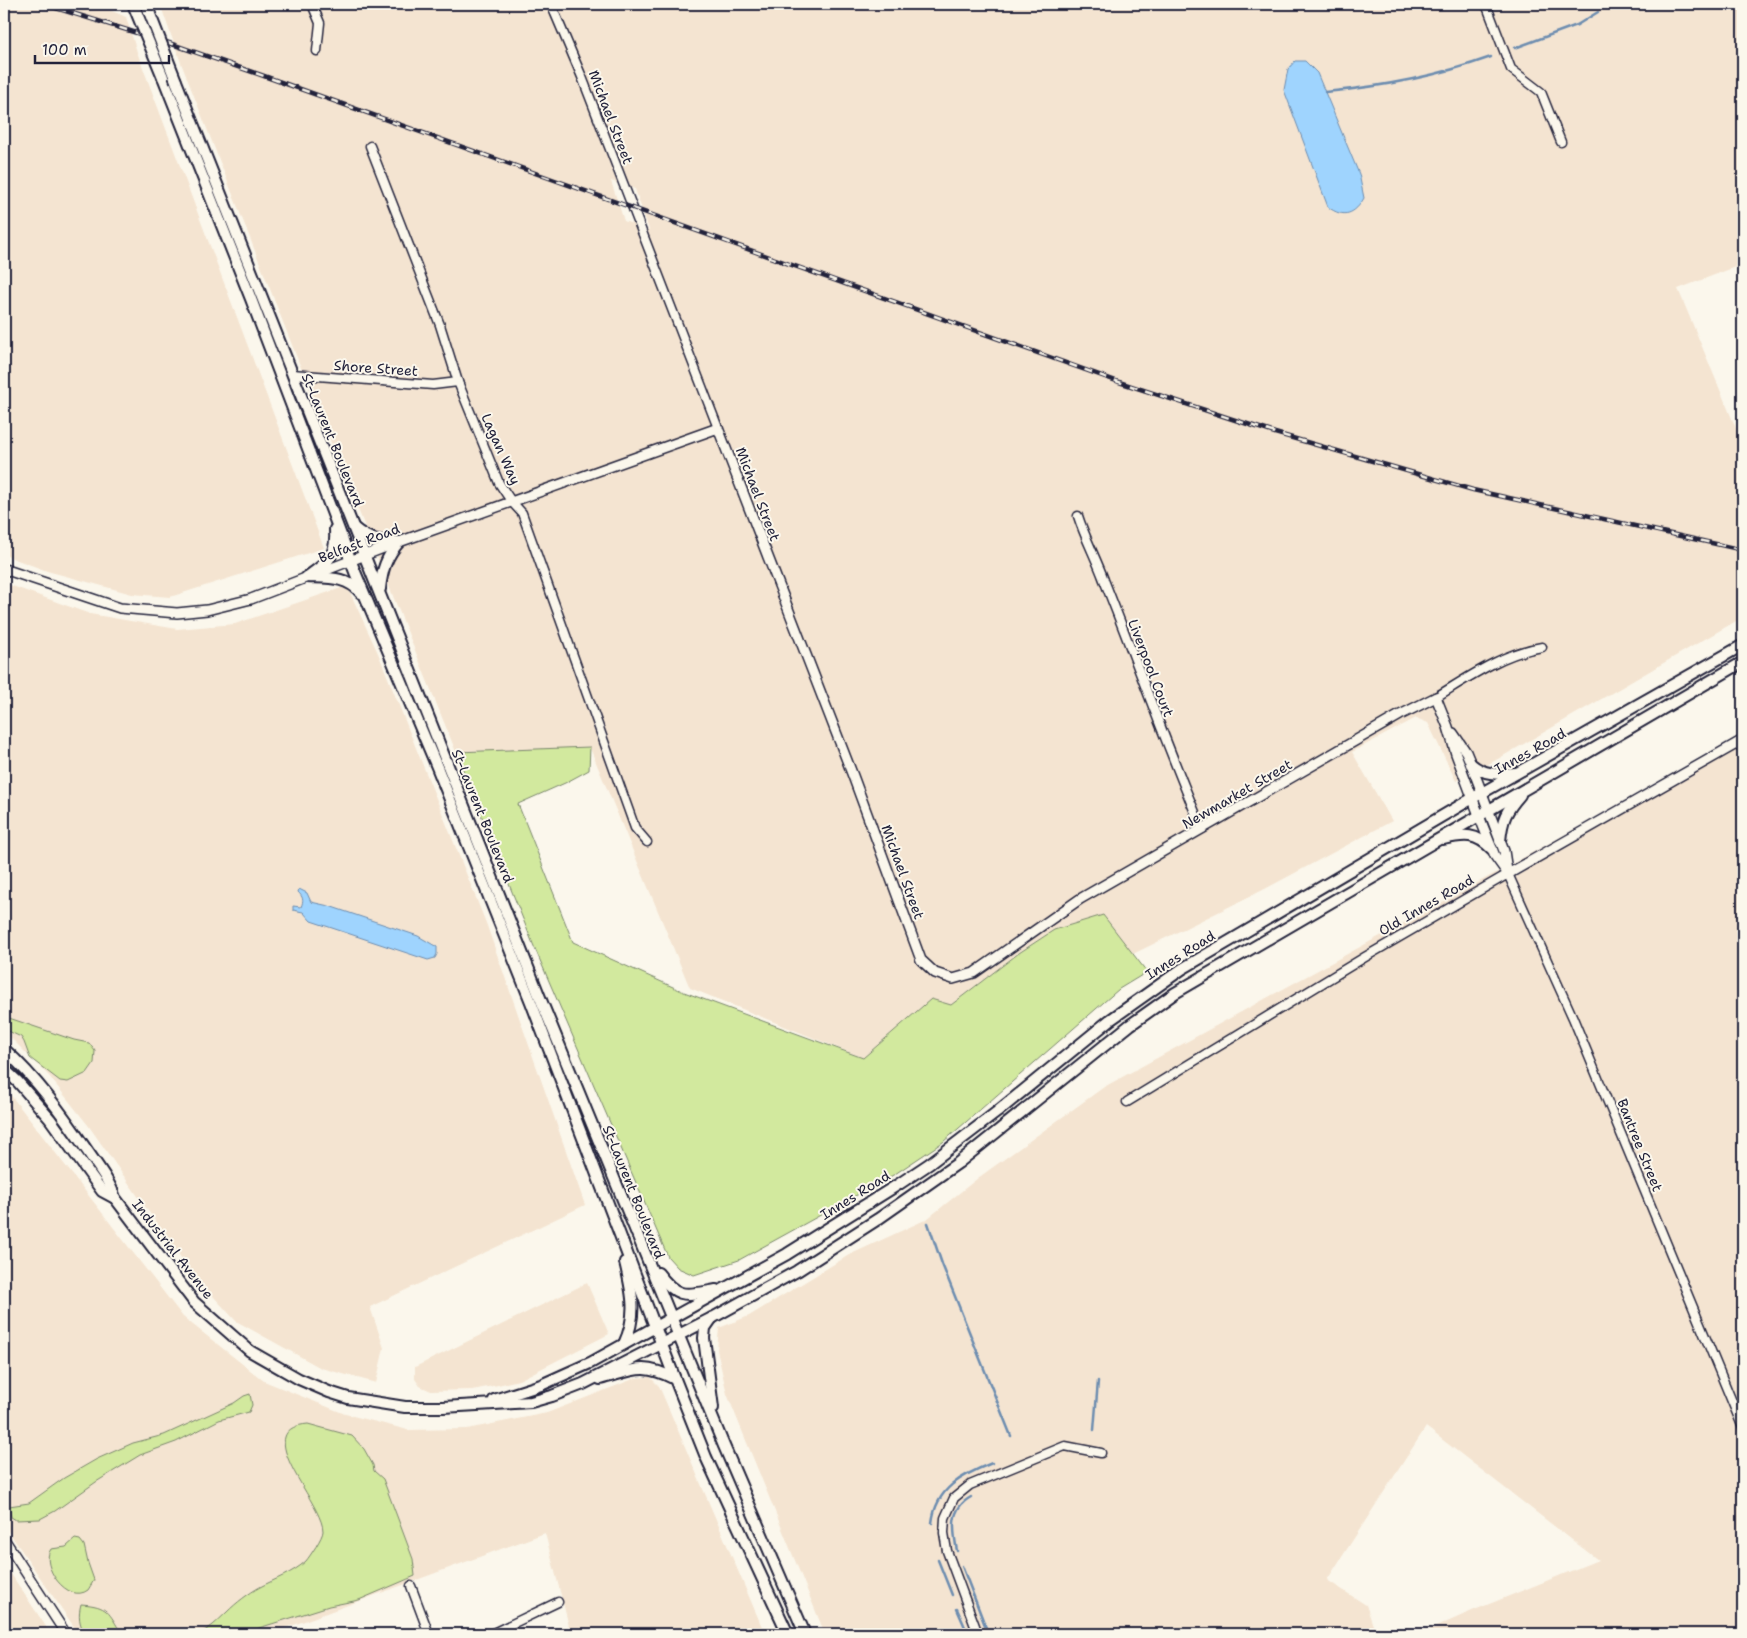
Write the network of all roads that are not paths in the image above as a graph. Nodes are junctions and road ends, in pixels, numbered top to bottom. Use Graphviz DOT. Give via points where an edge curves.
graph roads {
  1 [pos="133,4"];
  2 [pos="146,4"];
  3 [pos="312,4"];
  4 [pos="552,4"];
  5 [pos="1486,4"];
  6 [pos="317,51"];
  7 [pos="1561,142"];
  8 [pos="370,146"];
  9 [pos="292,374"];
  10 [pos="458,382"];
  11 [pos="718,428"];
  12 [pos="511,501"];
  13 [pos="1078,516"];
  14 [pos="334,518"];
  15 [pos="352,526"];
  16 [pos="399,542"];
  17 [pos="365,555"];
  18 [pos="351,560"];
  19 [pos="4,569"];
  20 [pos="307,577"];
  21 [pos="380,593"];
  22 [pos="365,597"];
  23 [pos="1743,645"];
  24 [pos="1542,647"];
  25 [pos="1743,662"];
  26 [pos="1436,697"];
  27 [pos="1448,726"];
  28 [pos="1743,740"];
  29 [pos="1471,764"];
  30 [pos="1520,773"];
  31 [pos="1528,787"];
  32 [pos="1478,796"];
  33 [pos="1483,813"];
  34 [pos="1202,829"];
  35 [pos="1435,840"];
  36 [pos="1500,841"];
  37 [pos="647,842"];
  38 [pos="1492,849"];
  39 [pos="1508,874"];
  40 [pos="953,979"];
  41 [pos="4,1049"];
  42 [pos="4,1069"];
  43 [pos="1128,1102"];
  44 [pos="115,1198"];
  45 [pos="619,1231"];
  46 [pos="647,1259"];
  47 [pos="727,1288"];
  48 [pos="672,1317"];
  49 [pos="714,1317"];
  50 [pos="656,1326"];
  51 [pos="678,1334"];
  52 [pos="662,1342"];
  53 [pos="624,1344"];
  54 [pos="675,1379"];
  55 [pos="583,1384"];
  56 [pos="486,1404"];
  57 [pos="715,1424"];
  58 [pos="1743,1428"];
  59 [pos="1101,1453"];
  60 [pos="4,1539"];
  61 [pos="411,1586"];
  62 [pos="558,1602"];
  63 [pos="66,1634"];
  64 [pos="429,1634"];
  65 [pos="491,1634"];
  66 [pos="788,1634"];
  67 [pos="805,1634"];
  68 [pos="978,1634"];
  1 -- 14 [label="main road, St-Laurent Boulevard, bridge" via="252,300"];
  2 -- 9 [label="main road, St-Laurent Boulevard, bridge"];
  3 -- 6 [label="street" via="320,23"];
  4 -- 11 [label="street, Michael Street"];
  5 -- 7 [label="street" via="1512,69 1540,92"];
  8 -- 10 [label="street, Lagan Way" via="440,325"];
  9 -- 10 [label="street, Shore Street" via="433,385"];
  9 -- 15 [label="main road, St-Laurent Boulevard"];
  10 -- 12 [label="street, Lagan Way" via="499,483"];
  11 -- 12 [label="street, Belfast Road"];
  11 -- 40 [label="street, Michael Street" via="921,960 935,973"];
  12 -- 16 [label="street, Belfast Road"];
  12 -- 37 [label="street, Lagan Way" via="522,512 635,828"];
  13 -- 34 [label="street, Liverpool Court"];
  14 -- 18 [label="main road, St-Laurent Boulevard"];
  14 -- 20 [label="main road" via="334,553 328,562"];
  15 -- 16 [label="main road" via="370,539"];
  15 -- 17 [label="main road, St-Laurent Boulevard"];
  16 -- 17 [label="street, Belfast Road"];
  16 -- 21 [label="main road" via="384,564"];
  17 -- 18 [label="street, Belfast Road"];
  17 -- 21 [label="main road, St-Laurent Boulevard"];
  18 -- 20 [label="street, Belfast Road"];
  18 -- 22 [label="main road, St-Laurent Boulevard"];
  19 -- 20 [label="street, Belfast Road" via="120,608 177,613 207,610 251,599"];
  20 -- 22 [label="main road" via="345,580 355,585"];
  21 -- 46 [label="main road, St-Laurent Boulevard"];
  22 -- 45 [label="main road, St-Laurent Boulevard" via="437,766"];
  23 -- 30 [label="main road, Innes Road"];
  24 -- 26 [label="street, Newmarket Street" via="1506,657"];
  25 -- 31 [label="main road, Innes Road"];
  26 -- 27 [label="street, Bantree Street"];
  26 -- 34 [label="street, Newmarket Street"];
  27 -- 29 [label="street, Bantree Street"];
  27 -- 32 [label="street, Bantree Street" via="1456,754"];
  28 -- 39 [label="street, Old Innes Road"];
  29 -- 30 [label="main road" via="1488,774"];
  29 -- 32 [label="street, Bantree Street"];
  30 -- 32 [label="main road, Innes Road"];
  31 -- 33 [label="main road, Innes Road"];
  31 -- 36 [label="main road" via="1507,811"];
  32 -- 33 [label="street, Bantree Street"];
  32 -- 47 [label="main road, Innes Road" via="1170,976 1090,1035 922,1169"];
  33 -- 35 [label="main road, Innes Road"];
  33 -- 36 [label="street, Bantree Street"];
  33 -- 38 [label="street, Bantree Street"];
  34 -- 40 [label="street, Newmarket Street" via="1080,899 974,972"];
  35 -- 38 [label="main road" via="1469,835 1479,838"];
  35 -- 49 [label="main road, Innes Road" via="1175,993 942,1175 797,1271"];
  36 -- 39 [label="street, Bantree Street"];
  38 -- 39 [label="street, Bantree Street"];
  39 -- 43 [label="street, Old Innes Road" via="1365,956"];
  39 -- 58 [label="street, Bantree Street" via="1573,1018"];
  41 -- 44 [label="main road, Industrial Avenue" via="26,1069 65,1117 110,1185"];
  42 -- 44 [label="main road, Industrial Avenue" via="50,1119 102,1191"];
  44 -- 56 [label="main road, Industrial Avenue" via="194,1302 250,1351 300,1379 348,1398 384,1404 443,1408"];
  45 -- 50 [label="main road, St-Laurent Boulevard"];
  45 -- 53 [label="main road" via="632,1305 632,1323"];
  46 -- 47 [label="main road" via="668,1287 679,1293 695,1294"];
  46 -- 48 [label="main road, St-Laurent Boulevard"];
  47 -- 48 [label="main road, Innes Road"];
  48 -- 50 [label="main road, Innes Road"];
  48 -- 51 [label="main road, St-Laurent Boulevard"];
  49 -- 51 [label="main road, Innes Road"];
  49 -- 57 [label="main road" via="705,1328 704,1338"];
  50 -- 52 [label="main road, St-Laurent Boulevard"];
  50 -- 53 [label="main road, Industrial Avenue"];
  51 -- 52 [label="main road, Innes Road"];
  51 -- 57 [label="main road, St-Laurent Boulevard"];
  52 -- 54 [label="main road, St-Laurent Boulevard"];
  52 -- 55 [label="main road, Industrial Avenue"];
  53 -- 56 [label="main road, Industrial Avenue" via="566,1375"];
  54 -- 55 [label="main road" via="645,1368"];
  54 -- 66 [label="main road, St-Laurent Boulevard" via="706,1456"];
  55 -- 56 [label="main road, Industrial Avenue" via="531,1402"];
  57 -- 67 [label="main road, St-Laurent Boulevard"];
  59 -- 68 [label="street" via="1065,1446 970,1484 954,1498 945,1518 947,1551"];
  60 -- 63 [label="street"];
  61 -- 64 [label="street"];
  62 -- 65 [label="street"];
}
